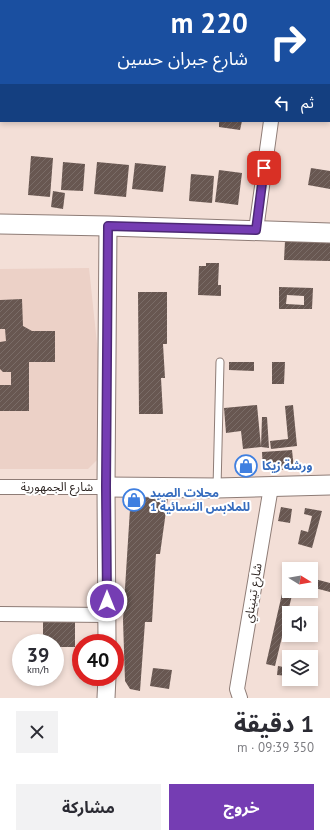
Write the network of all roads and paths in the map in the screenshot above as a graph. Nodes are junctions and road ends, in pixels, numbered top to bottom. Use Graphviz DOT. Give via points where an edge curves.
graph roads {
  1 [pos="271,122"];
  2 [pos="0,224"];
  3 [pos="108,226"];
  4 [pos="256,230"];
  5 [pos="330,233"];
  6 [pos="220,362"];
  7 [pos="330,485"];
  8 [pos="0,487"];
  9 [pos="106,487"];
  10 [pos="271,487"];
  11 [pos="217,488"];
  12 [pos="0,614"];
  13 [pos="107,615"];
  14 [pos="107,634"];
  15 [pos="106,686"];
  16 [pos="106,698"];
  17 [pos="240,698"];
  1 -- 4 [label="street"];
  2 -- 3 [label="main road"];
  3 -- 4 [label="main road"];
  3 -- 9 [label="street"];
  4 -- 5 [label="main road"];
  6 -- 11 [label="lane"];
  7 -- 10 [label="main road, شارع الجمهورية"];
  8 -- 9 [label="street, شارع الجمهورية"];
  9 -- 11 [label="main road, شارع الجمهورية"];
  9 -- 13 [label="street"];
  10 -- 11 [label="main road, شارع الجمهورية"];
  10 -- 17 [label="street, شارع تينيناي" via="237,690"];
  12 -- 13 [label="street"];
  13 -- 14 [label="street"];
  15 -- 16 [label="street"];
}
